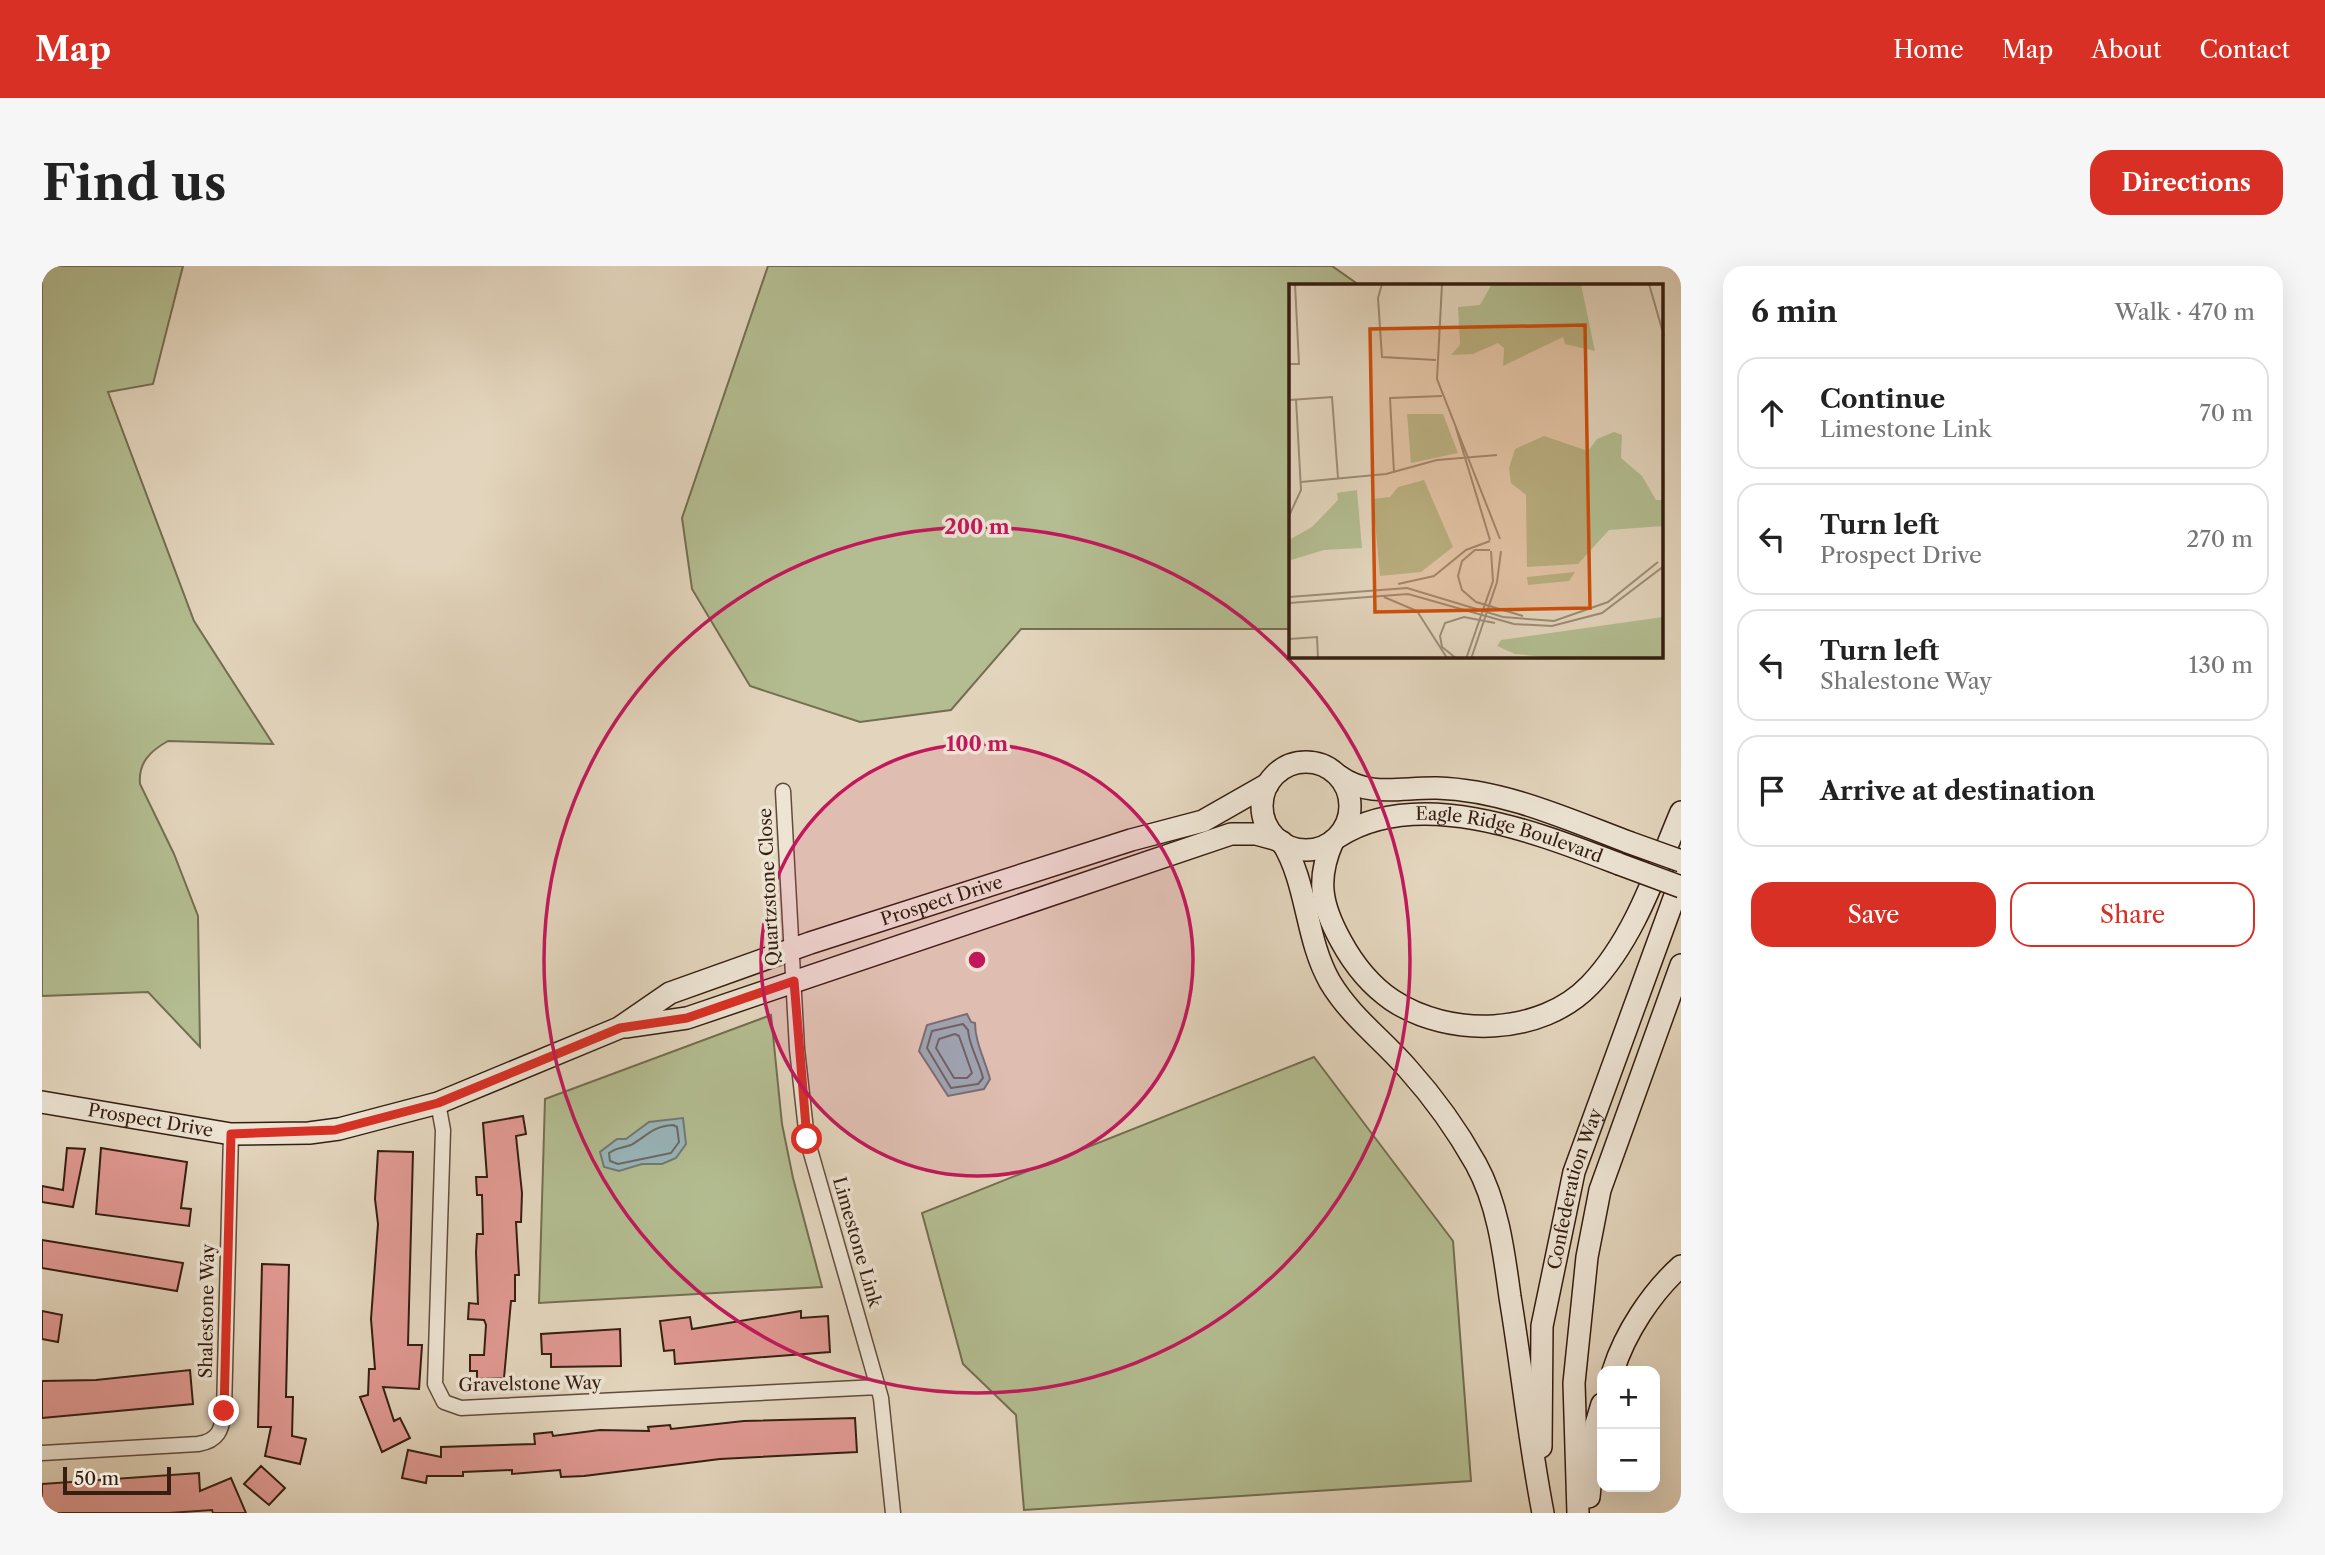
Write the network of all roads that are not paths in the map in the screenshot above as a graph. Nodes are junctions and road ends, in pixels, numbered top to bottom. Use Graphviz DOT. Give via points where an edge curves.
graph roads {
  1 [pos="1339,776"];
  2 [pos="1268,784"];
  3 [pos="783,791"];
  4 [pos="1681,812"];
  5 [pos="1335,839"];
  6 [pos="1280,841"];
  7 [pos="1681,861"];
  8 [pos="1681,879"];
  9 [pos="1681,887"];
  10 [pos="792,950"];
  11 [pos="1681,965"];
  12 [pos="794,981"];
  13 [pos="620,1028"];
  14 [pos="42,1102"];
  15 [pos="438,1103"];
  16 [pos="231,1134"];
  17 [pos="1681,1266"];
  18 [pos="1614,1366"];
  19 [pos="878,1387"];
  20 [pos="1597,1421"];
  21 [pos="42,1453"];
  22 [pos="893,1513"];
  23 [pos="1544,1513"];
  24 [pos="1578,1513"];
  25 [pos="1587,1513"];
  1 -- 2 [label="street" via="1316,762 1303,762 1278,771"];
  1 -- 5 [label="street" via="1350,800 1345,826"];
  1 -- 7 [label="street, Eagle Ridge Boulevard, bridge" via="1363,790 1435,788 1489,794"];
  2 -- 6 [label="street" via="1264,818"];
  2 -- 10 [label="street, Prospect Drive" via="1203,821 1131,839"];
  3 -- 10 [label="street, Quartzstone Close"];
  4 -- 5 [label="street" via="1633,924 1590,986 1563,1005 1507,1025 1454,1024 1421,1015 1393,1001 1365,978 1334,929 1322,890 1322,868"];
  5 -- 6 [label="street" via="1302,850"];
  5 -- 9 [label="street, Eagle Ridge Boulevard, bridge" via="1381,817 1428,814 1514,827"];
  6 -- 12 [label="street, Prospect Drive" via="1256,834 1231,834"];
  6 -- 23 [label="street" via="1294,863 1311,936 1330,981 1347,1006 1437,1104 1477,1166 1502,1240 1529,1442"];
  8 -- 23 [label="street, Confederation Way" via="1574,1172 1555,1256 1542,1339"];
  10 -- 12 [label="street, Quartzstone Close"];
  10 -- 13 [label="street, Prospect Drive" via="670,993"];
  11 -- 24 [label="street, Confederation Way" via="1600,1190 1574,1383"];
  12 -- 13 [label="street, Prospect Drive" via="687,1018"];
  12 -- 19 [label="street, Limestone Link" via="807,1139"];
  13 -- 15 [label="street, Prospect Drive"];
  14 -- 16 [label="street, Prospect Drive"];
  15 -- 16 [label="street, Prospect Drive" via="335,1130"];
  15 -- 19 [label="street, Gravelstone Way" via="443,1130 435,1384 443,1402 461,1408"];
  16 -- 21 [label="street, Shalestone Way" via="224,1411 218,1434 210,1443"];
  17 -- 18 [label="street" via="1649,1301"];
  19 -- 22 [label="street, Limestone Link"];
  20 -- 25 [label="street"];
}
